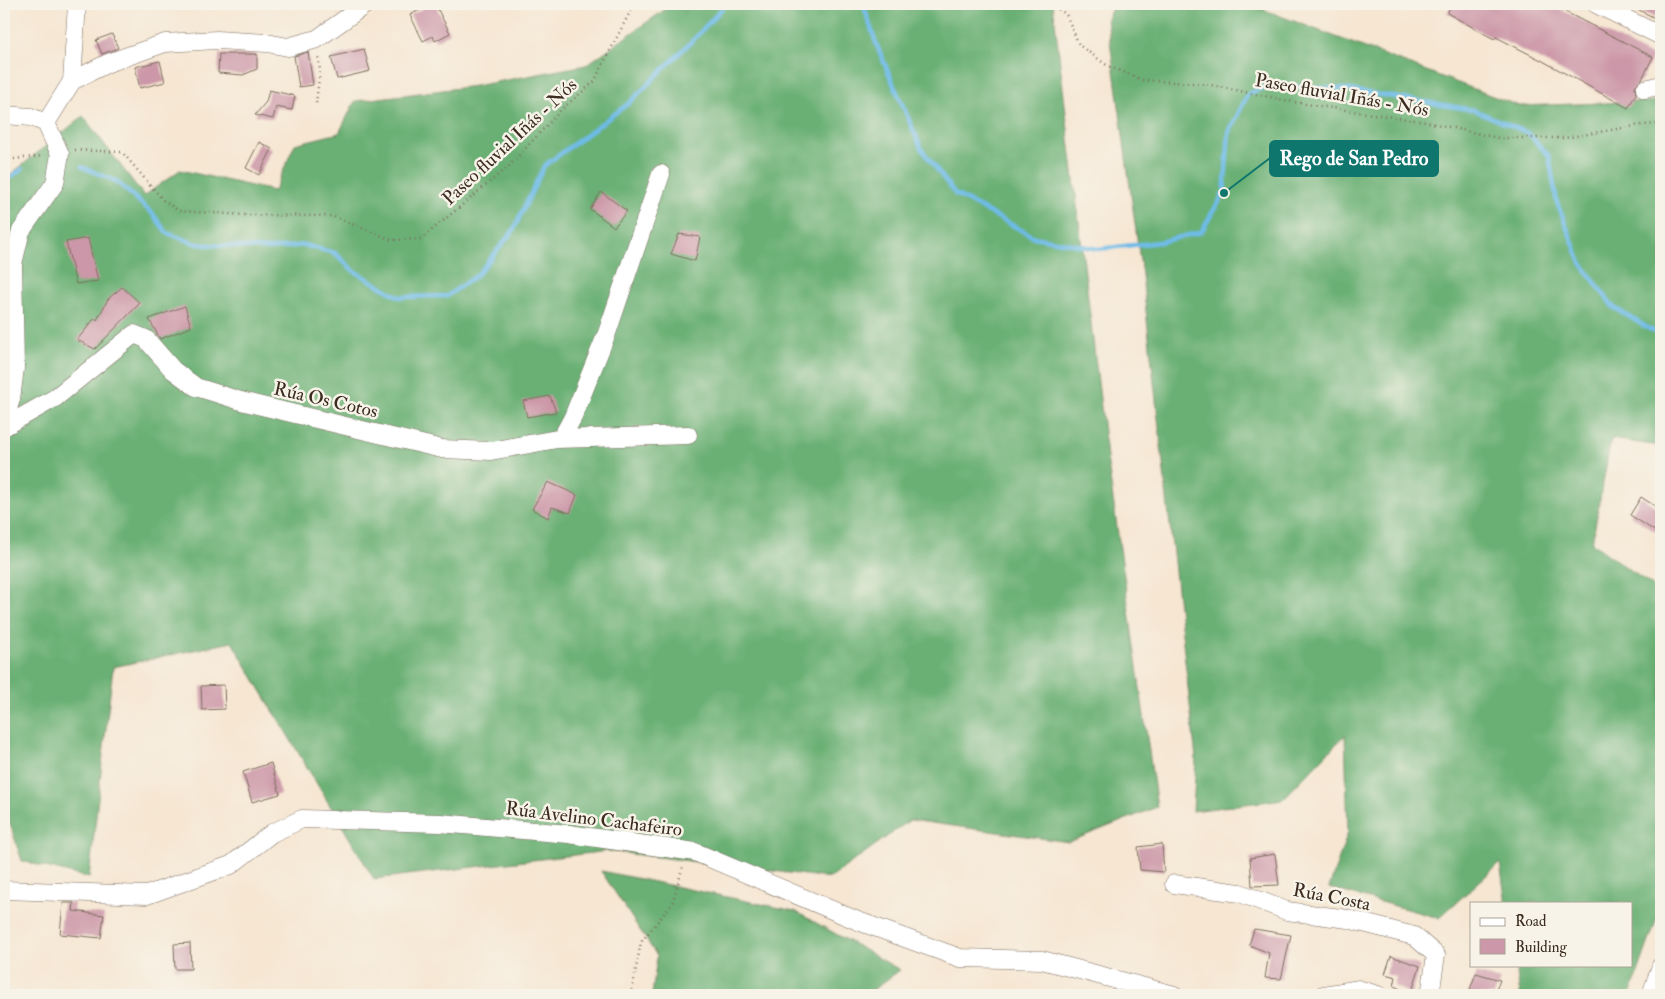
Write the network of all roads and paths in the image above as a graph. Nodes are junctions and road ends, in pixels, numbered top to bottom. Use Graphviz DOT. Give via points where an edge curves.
graph roads {
  1 [pos="77,4"];
  2 [pos="366,4"];
  3 [pos="634,4"];
  4 [pos="1050,4"];
  5 [pos="1596,4"];
  6 [pos="1661,36"];
  7 [pos="317,39"];
  8 [pos="72,81"];
  9 [pos="316,103"];
  10 [pos="4,115"];
  11 [pos="46,123"];
  12 [pos="1661,124"];
  13 [pos="60,154"];
  14 [pos="4,160"];
  15 [pos="661,174"];
  16 [pos="4,425"];
  17 [pos="688,434"];
  18 [pos="561,438"];
  19 [pos="685,851"];
  20 [pos="1174,884"];
  21 [pos="4,890"];
  22 [pos="1661,966"];
  23 [pos="630,995"];
  24 [pos="1174,995"];
  25 [pos="1323,995"];
  26 [pos="1378,995"];
  27 [pos="1430,995"];
  28 [pos="1651,995"];
  1 -- 8 [label="street"];
  2 -- 7 [label="street"];
  3 -- 13 [label="path, Paseo fluvial Iñás - Nós" via="594,82 563,108 509,166 421,239 392,240 332,216 179,211 163,200 122,152 82,149"];
  4 -- 12 [label="path, Paseo fluvial Iñás - Nós" via="1066,14 1079,45 1108,66 1144,80 1206,84 1427,122 1498,138 1565,138"];
  5 -- 6 [label="street"];
  7 -- 8 [label="street" via="288,47 217,40 165,42 108,63"];
  7 -- 9 [label="path" via="320,70"];
  8 -- 11 [label="street"];
  10 -- 11 [label="street" via="31,117"];
  11 -- 13 [label="street"];
  13 -- 14 [label="path, Paseo fluvial Iñás - Nós"];
  13 -- 16 [label="street" via="55,183 21,231 13,264 15,368"];
  15 -- 18 [label="street" via="607,333 573,417"];
  16 -- 18 [label="street, Rúa Os Cotos" via="55,398 134,334 146,339 173,370 196,387 240,401 442,449 491,451"];
  17 -- 18 [label="street, Rúa Os Cotos"];
  19 -- 21 [label="street, Rúa Avelino Cachafeiro" via="559,833 440,823 302,819 272,833 231,865 147,895"];
  19 -- 23 [label="path" via="672,904 641,942"];
  19 -- 24 [label="street, Rúa Avelino Cachafeiro" via="695,852 858,921 960,958 1042,960"];
  20 -- 27 [label="street, Rúa Costa" via="1240,893 1287,911 1348,918 1414,936 1436,955"];
  22 -- 28 [label="street"];
  25 -- 26 [label="street" via="1358,989"];
}
